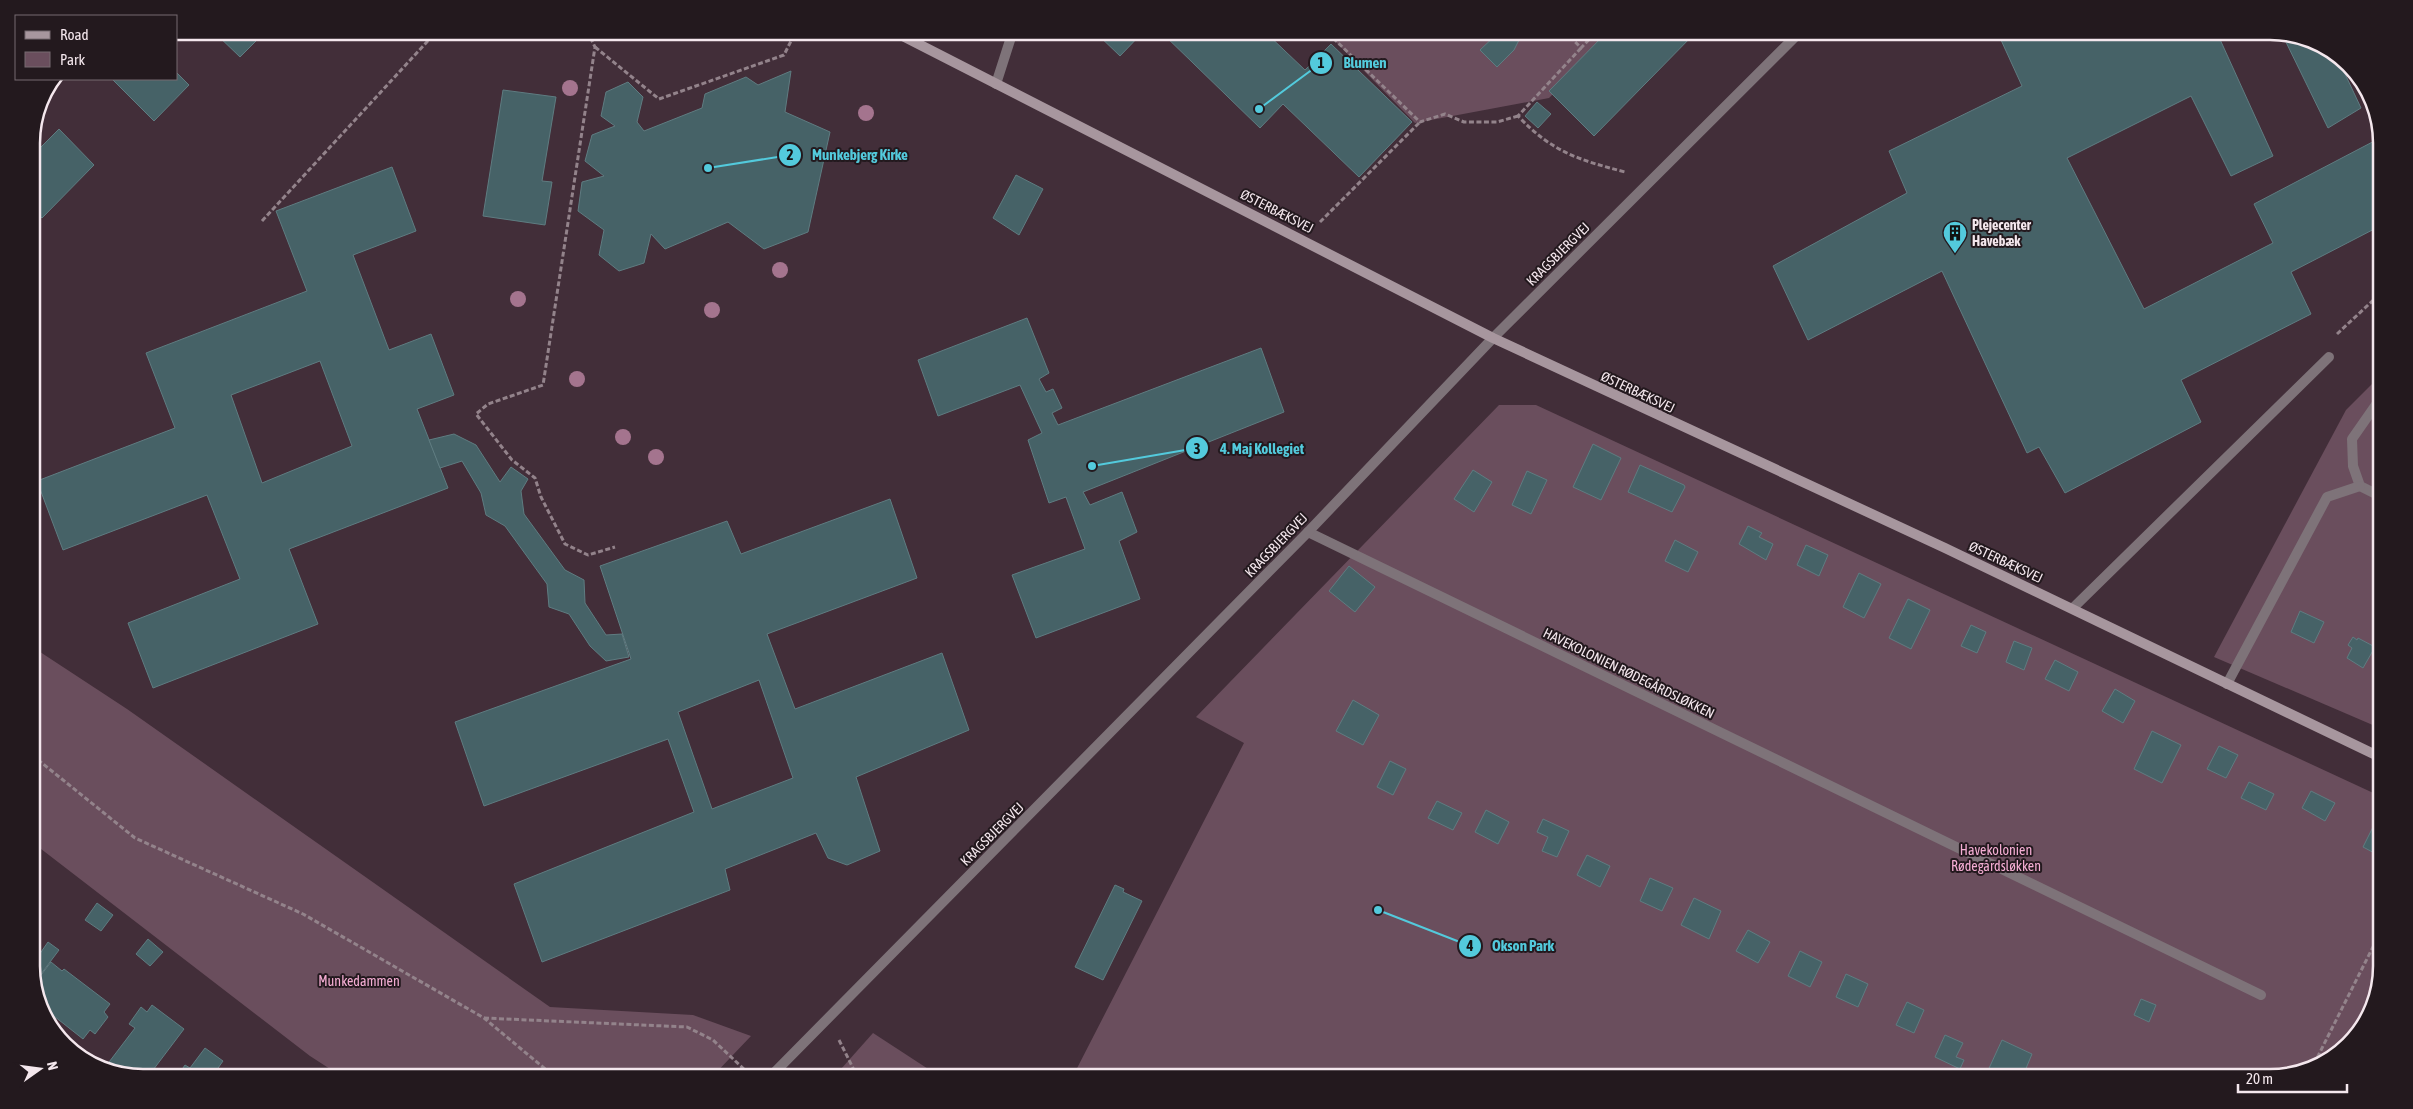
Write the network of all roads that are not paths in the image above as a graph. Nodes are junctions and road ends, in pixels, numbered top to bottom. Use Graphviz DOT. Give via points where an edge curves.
graph roads {
  1 [pos="910,40"];
  2 [pos="1010,40"];
  3 [pos="1793,40"];
  4 [pos="996,84"];
  5 [pos="1493,338"];
  6 [pos="2329,357"];
  7 [pos="2373,409"];
  8 [pos="2360,486"];
  9 [pos="2373,492"];
  10 [pos="1308,532"];
  11 [pos="2073,608"];
  12 [pos="2227,684"];
  13 [pos="2373,754"];
  14 [pos="2261,995"];
  15 [pos="778,1069"];
  1 -- 4 [label="street, ØSTERBÆKSVEJ"];
  2 -- 4 [label="street"];
  3 -- 5 [label="street, KRAGSBJERGVEJ"];
  4 -- 5 [label="street, ØSTERBÆKSVEJ"];
  5 -- 10 [label="street, KRAGSBJERGVEJ"];
  5 -- 11 [label="street, ØSTERBÆKSVEJ"];
  6 -- 11 [label="street"];
  7 -- 8 [label="street" via="2352,439 2353,466"];
  8 -- 9 [label="street"];
  8 -- 12 [label="street" via="2327,497"];
  10 -- 14 [label="street, HAVEKOLONIEN RØDEGÅRDSLØKKEN"];
  10 -- 15 [label="street, KRAGSBJERGVEJ"];
  11 -- 12 [label="street, ØSTERBÆKSVEJ"];
  12 -- 13 [label="street, ØSTERBÆKSVEJ"];
}
